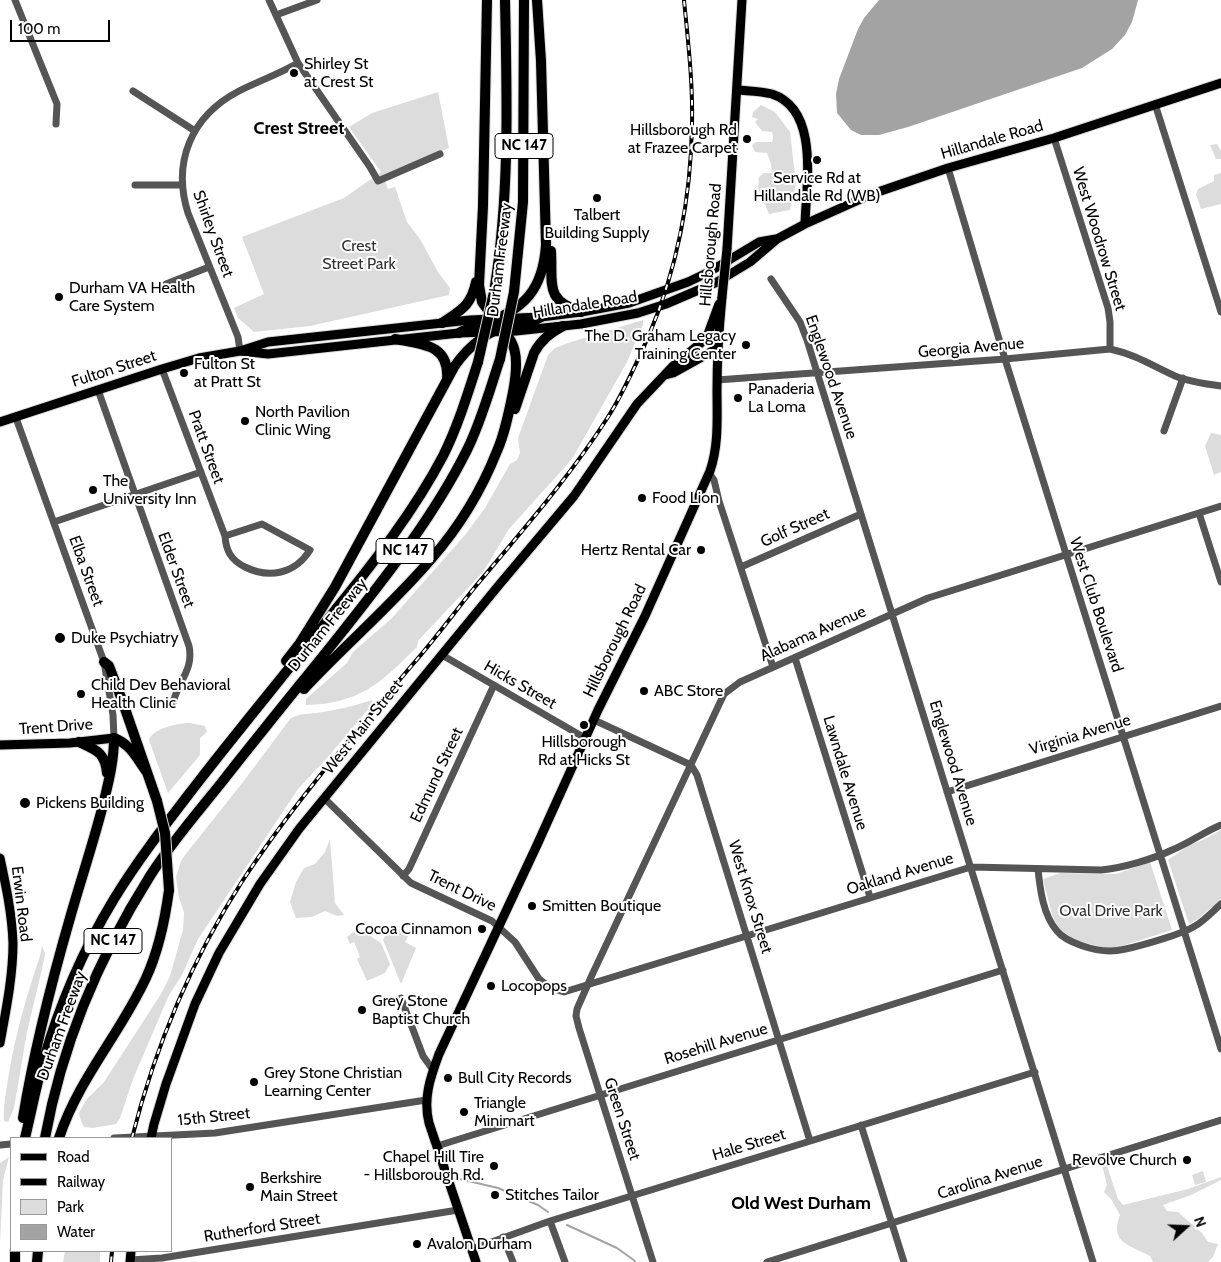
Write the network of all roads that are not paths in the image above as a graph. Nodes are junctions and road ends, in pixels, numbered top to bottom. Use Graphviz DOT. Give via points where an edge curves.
graph roads {
  1 [pos="15,0"];
  2 [pos="269,0"];
  3 [pos="317,0"];
  4 [pos="487,0"];
  5 [pos="505,0"];
  6 [pos="524,0"];
  7 [pos="537,0"];
  8 [pos="742,0"];
  9 [pos="276,15"];
  10 [pos="298,63"];
  11 [pos="1221,82"];
  12 [pos="738,90"];
  13 [pos="133,91"];
  14 [pos="1155,104"];
  15 [pos="56,124"];
  16 [pos="195,131"];
  17 [pos="1054,138"];
  18 [pos="440,154"];
  19 [pos="948,168"];
  20 [pos="135,185"];
  21 [pos="182,185"];
  22 [pos="545,211"];
  23 [pos="805,224"];
  24 [pos="777,239"];
  25 [pos="210,268"];
  26 [pos="480,274"];
  27 [pos="771,279"];
  28 [pos="166,284"];
  29 [pos="722,297"];
  30 [pos="581,312"];
  31 [pos="1221,312"];
  32 [pos="541,317"];
  33 [pos="442,323"];
  34 [pos="496,326"];
  35 [pos="563,326"];
  36 [pos="464,333"];
  37 [pos="395,339"];
  38 [pos="718,348"];
  39 [pos="1110,349"];
  40 [pos="240,350"];
  41 [pos="1005,359"];
  42 [pos="162,369"];
  43 [pos="817,374"];
  44 [pos="665,375"];
  45 [pos="1183,378"];
  46 [pos="717,380"];
  47 [pos="446,381"];
  48 [pos="1221,386"];
  49 [pos="98,390"];
  50 [pos="16,418"];
  51 [pos="0,422"];
  52 [pos="1164,431"];
  53 [pos="504,432"];
  54 [pos="201,472"];
  55 [pos="708,475"];
  56 [pos="134,495"];
  57 [pos="1221,506"];
  58 [pos="1200,512"];
  59 [pos="861,514"];
  60 [pos="54,522"];
  61 [pos="225,536"];
  62 [pos="1066,554"];
  63 [pos="741,567"];
  64 [pos="1221,582"];
  65 [pos="892,614"];
  66 [pos="442,655"];
  67 [pos="794,658"];
  68 [pos="104,662"];
  69 [pos="773,667"];
  70 [pos="494,685"];
  71 [pos="265,699"];
  72 [pos="173,703"];
  73 [pos="1221,706"];
  74 [pos="271,720"];
  75 [pos="594,720"];
  76 [pos="1123,736"];
  77 [pos="114,738"];
  78 [pos="585,738"];
  79 [pos="79,742"];
  80 [pos="0,745"];
  81 [pos="691,765"];
  82 [pos="146,771"];
  83 [pos="108,783"];
  84 [pos="946,792"];
  85 [pos="324,798"];
  86 [pos="1221,825"];
  87 [pos="1160,854"];
  88 [pos="0,861"];
  89 [pos="971,867"];
  90 [pos="1038,869"];
  91 [pos="404,876"];
  92 [pos="870,897"];
  93 [pos="1221,904"];
  94 [pos="500,926"];
  95 [pos="1184,931"];
  96 [pos="748,936"];
  97 [pos="1003,970"];
  98 [pos="588,984"];
  99 [pos="401,998"];
  100 [pos="779,1039"];
  101 [pos="0,1043"];
  102 [pos="1221,1049"];
  103 [pos="433,1070"];
  104 [pos="1035,1072"];
  105 [pos="600,1095"];
  106 [pos="426,1100"];
  107 [pos="1221,1120"];
  108 [pos="861,1125"];
  109 [pos="20,1137"];
  110 [pos="26,1137"];
  111 [pos="45,1137"];
  112 [pos="59,1137"];
  113 [pos="152,1137"];
  114 [pos="162,1137"];
  115 [pos="810,1140"];
  116 [pos="437,1146"];
  117 [pos="1064,1168"];
  118 [pos="632,1196"];
  119 [pos="458,1210"];
  120 [pos="550,1221"];
  121 [pos="892,1223"];
  122 [pos="503,1237"];
  123 [pos="472,1249"];
  124 [pos="130,1258"];
  125 [pos="476,1262"];
  126 [pos="512,1262"];
  127 [pos="565,1262"];
  128 [pos="653,1262"];
  129 [pos="766,1262"];
  130 [pos="904,1262"];
  131 [pos="1093,1262"];
  1 -- 15 [label="street" via="57,104"];
  2 -- 9 [label="street"];
  3 -- 9 [label="street"];
  4 -- 26 [label="highway"];
  5 -- 71 [label="highway, Durham Freeway / NC 147, bridge" via="506,134 501,238 494,292 478,362 450,440 428,482 381,551"];
  6 -- 74 [label="highway, Durham Freeway / NC 147, bridge" via="523,202 514,292 500,359 473,438 424,522 384,579"];
  7 -- 22 [label="highway"];
  8 -- 12 [label="main road, Hillsborough Road"];
  9 -- 10 [label="street"];
  10 -- 16 [label="street, Shirley Street" via="229,97 210,111"];
  10 -- 18 [label="street" via="378,181"];
  11 -- 14 [label="main road, Hillandale Road"];
  12 -- 23 [label="main road" via="776,96 787,102 800,118 806,144"];
  12 -- 29 [label="main road, Hillsborough Road, bridge"];
  13 -- 16 [label="street"];
  14 -- 17 [label="main road, Hillandale Road"];
  14 -- 31 [label="street"];
  16 -- 21 [label="street, Shirley Street" via="184,157"];
  17 -- 19 [label="main road, Hillandale Road"];
  17 -- 39 [label="street, West Woodrow Street" via="1108,308"];
  19 -- 23 [label="main road, Hillandale Road" via="859,199"];
  19 -- 41 [label="street, West Club Boulevard"];
  20 -- 21 [label="street"];
  21 -- 25 [label="street, Shirley Street" via="183,199"];
  22 -- 30 [label="highway" via="550,231 553,289 556,297 567,307"];
  22 -- 34 [label="highway" via="545,262 537,285"];
  23 -- 24 [label="main road, Hillandale Road"];
  24 -- 30 [label="main road, Hillandale Road" via="759,242 709,272 662,292 629,303"];
  24 -- 35 [label="main road, Hillandale Road" via="726,277 666,304 615,319"];
  25 -- 28 [label="street"];
  25 -- 40 [label="street, Shirley Street" via="238,337"];
  26 -- 33 [label="highway" via="465,306"];
  26 -- 34 [label="highway" via="481,297"];
  27 -- 43 [label="street, Englewood Avenue" via="800,322"];
  29 -- 38 [label="main road, Hillsborough Road"];
  29 -- 44 [label="main road, West Main Street" via="708,334"];
  30 -- 32 [label="main road, Hillandale Road"];
  32 -- 34 [label="highway" via="534,322"];
  33 -- 34 [label="main road, Fulton Street"];
  33 -- 40 [label="main road, Fulton Street" via="268,342"];
  34 -- 35 [label="main road, Hillandale Road"];
  34 -- 36 [label="highway" via="465,329"];
  34 -- 47 [label="highway" via="463,353"];
  34 -- 53 [label="highway" via="512,342 517,356 517,373"];
  35 -- 53 [label="highway" via="546,336 538,346 512,419"];
  36 -- 37 [label="main road, Fulton Street"];
  37 -- 40 [label="main road, Fulton Street" via="268,354"];
  37 -- 47 [label="highway" via="437,350 448,372"];
  38 -- 44 [label="main road, West Main Street"];
  38 -- 46 [label="main road, Hillsborough Road"];
  39 -- 41 [label="street, Georgia Avenue"];
  39 -- 45 [label="street, Georgia Avenue" via="1125,352"];
  40 -- 42 [label="main road, Fulton Street"];
  41 -- 43 [label="street, Georgia Avenue"];
  41 -- 62 [label="street, West Club Boulevard"];
  42 -- 49 [label="main road, Fulton Street"];
  42 -- 54 [label="street, Pratt Street"];
  43 -- 46 [label="street, Georgia Avenue"];
  43 -- 59 [label="street, Englewood Avenue"];
  44 -- 66 [label="main road, West Main Street" via="637,404 574,496"];
  45 -- 48 [label="street, Georgia Avenue"];
  45 -- 52 [label="street"];
  46 -- 55 [label="main road, Hillsborough Road" via="716,442"];
  47 -- 71 [label="highway" via="335,587 278,673"];
  49 -- 50 [label="main road, Fulton Street"];
  49 -- 56 [label="street, Elder Street"];
  50 -- 51 [label="main road, Fulton Street"];
  50 -- 60 [label="street, Elba Street"];
  53 -- 74 [label="highway" via="475,496 433,557 284,711"];
  54 -- 56 [label="street"];
  54 -- 61 [label="street, Pratt Street"];
  55 -- 63 [label="street"];
  55 -- 75 [label="main road, Hillsborough Road"];
  56 -- 60 [label="street"];
  56 -- 72 [label="street, Elder Street" via="191,656"];
  57 -- 58 [label="street, Alabama Avenue"];
  58 -- 62 [label="street, Alabama Avenue"];
  58 -- 64 [label="street"];
  59 -- 63 [label="street, Golf Street"];
  59 -- 65 [label="street, Englewood Avenue"];
  60 -- 68 [label="street, Elba Street"];
  61 -- 61 [label="street, Pratt Street" via="262,524 310,550 305,559 290,569 261,574 232,558"];
  62 -- 65 [label="street, Alabama Avenue" via="928,598"];
  62 -- 76 [label="street, West Club Boulevard"];
  63 -- 69 [label="street"];
  65 -- 67 [label="street, Alabama Avenue"];
  65 -- 84 [label="street, Englewood Avenue"];
  66 -- 70 [label="street, Hicks Street"];
  66 -- 85 [label="main road, West Main Street"];
  67 -- 69 [label="street, Alabama Avenue"];
  67 -- 92 [label="street, Lawndale Avenue"];
  68 -- 77 [label="street, Elba Street"];
  68 -- 82 [label="highway" via="117,685"];
  69 -- 81 [label="street, Alabama Avenue" via="732,686 724,694"];
  70 -- 78 [label="street, Hicks Street"];
  70 -- 91 [label="street, Edmund Street"];
  71 -- 110 [label="highway, Durham Freeway / NC 147" via="157,836 95,934 52,1031"];
  73 -- 76 [label="street, Virginia Avenue"];
  74 -- 111 [label="highway, Durham Freeway / NC 147" via="159,864 119,930 90,987 68,1044"];
  75 -- 78 [label="main road, Hillsborough Road"];
  75 -- 81 [label="street"];
  76 -- 84 [label="street, Virginia Avenue"];
  76 -- 87 [label="street, West Club Boulevard"];
  77 -- 79 [label="main road, Trent Drive"];
  77 -- 82 [label="highway" via="129,746"];
  77 -- 83 [label="highway"];
  78 -- 94 [label="main road, Hillsborough Road"];
  79 -- 80 [label="main road, Trent Drive"];
  79 -- 83 [label="highway" via="98,751 105,760"];
  81 -- 96 [label="street, West Knox Street" via="697,775"];
  81 -- 98 [label="street, Alabama Avenue"];
  82 -- 112 [label="highway, bridge" via="164,832 169,890 162,934 146,978 85,1079"];
  83 -- 109 [label="highway" via="45,1015"];
  84 -- 89 [label="street, Englewood Avenue"];
  85 -- 91 [label="street, Trent Drive"];
  85 -- 113 [label="main road, West Main Street" via="260,884 216,960 185,1030 163,1092"];
  86 -- 87 [label="street, Oakland Avenue"];
  87 -- 90 [label="street, Oakland Avenue" via="1116,869"];
  87 -- 95 [label="street, West Club Boulevard"];
  88 -- 101 [label="main road, Erwin Road" via="13,942"];
  89 -- 90 [label="street, Oakland Avenue"];
  89 -- 92 [label="street, Oakland Avenue"];
  89 -- 97 [label="street, Englewood Avenue"];
  90 -- 95 [label="street" via="1041,892 1053,926 1070,941 1117,950"];
  91 -- 94 [label="street, Trent Drive" via="421,888"];
  92 -- 96 [label="street, Oakland Avenue"];
  93 -- 95 [label="street" via="1196,926"];
  94 -- 98 [label="street, Trent Drive" via="515,942 534,974 547,985 564,992"];
  94 -- 103 [label="main road, Hillsborough Road"];
  95 -- 102 [label="street, West Club Boulevard"];
  96 -- 98 [label="street, Oakland Avenue"];
  96 -- 100 [label="street, West Knox Street"];
  97 -- 100 [label="street, Rosehill Avenue"];
  97 -- 104 [label="street, Englewood Avenue"];
  98 -- 105 [label="street, Green Street" via="576,1016"];
  99 -- 103 [label="street" via="424,1056"];
  100 -- 105 [label="street, Rosehill Avenue"];
  100 -- 115 [label="street, West Knox Street"];
  103 -- 106 [label="main road, Hillsborough Road"];
  104 -- 108 [label="street, Hale Street"];
  104 -- 117 [label="street, Englewood Avenue"];
  105 -- 116 [label="street, Rosehill Avenue"];
  105 -- 118 [label="street, Green Street"];
  106 -- 114 [label="street, 15th Street" via="235,1130"];
  106 -- 116 [label="main road, Hillsborough Road" via="426,1112"];
  107 -- 117 [label="street, Carolina Avenue"];
  108 -- 115 [label="street, Hale Street"];
  108 -- 121 [label="street"];
  115 -- 118 [label="street, Hale Street"];
  116 -- 119 [label="main road, Hillsborough Road"];
  117 -- 121 [label="street, Carolina Avenue"];
  117 -- 131 [label="street, Englewood Avenue"];
  118 -- 120 [label="street, Hale Street"];
  118 -- 128 [label="street, Green Street"];
  119 -- 123 [label="main road, Hillsborough Road"];
  119 -- 124 [label="street, Rutherford Street" via="162,1258"];
  120 -- 122 [label="street, Hale Street"];
  120 -- 127 [label="street"];
  121 -- 129 [label="street, Carolina Avenue"];
  121 -- 130 [label="street"];
  122 -- 123 [label="street, Hale Street"];
  122 -- 126 [label="street"];
  123 -- 125 [label="main road, Hillsborough Road"];
}
